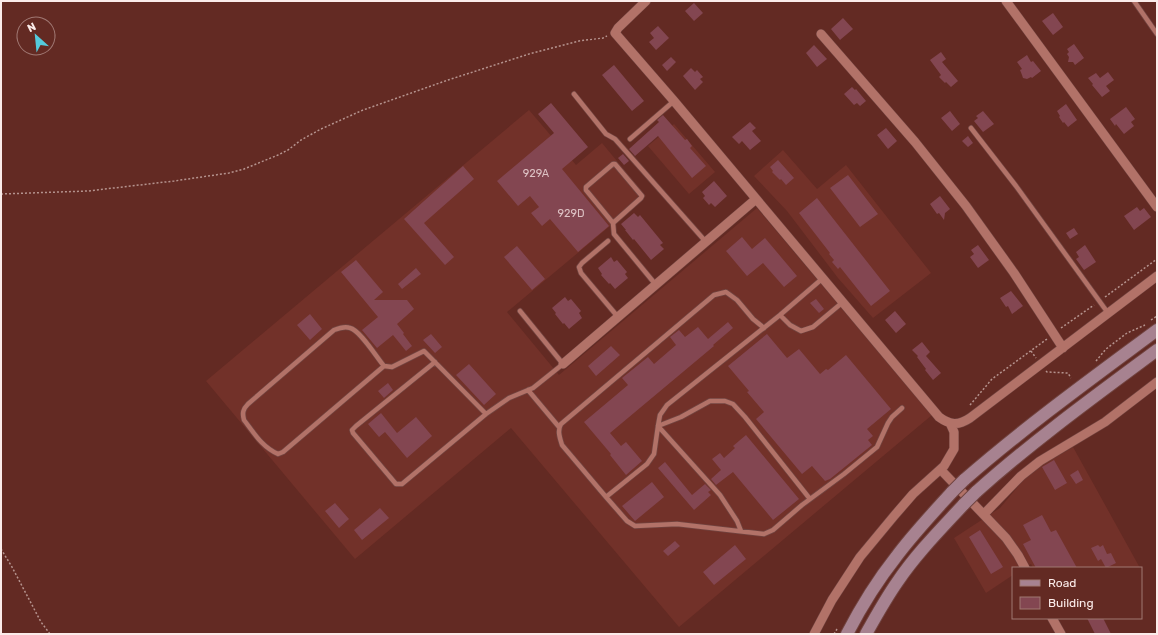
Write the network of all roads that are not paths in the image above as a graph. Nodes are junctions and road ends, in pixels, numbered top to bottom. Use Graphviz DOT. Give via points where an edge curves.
graph roads {
  1 [pos="646,1"];
  2 [pos="1006,1"];
  3 [pos="1134,1"];
  4 [pos="821,34"];
  5 [pos="1157,34"];
  6 [pos="574,94"];
  7 [pos="674,101"];
  8 [pos="971,128"];
  9 [pos="630,139"];
  10 [pos="756,199"];
  11 [pos="1157,207"];
  12 [pos="613,223"];
  13 [pos="608,242"];
  14 [pos="706,242"];
  15 [pos="1157,276"];
  16 [pos="824,278"];
  17 [pos="656,285"];
  18 [pos="843,302"];
  19 [pos="520,311"];
  20 [pos="1108,313"];
  21 [pos="780,315"];
  22 [pos="618,317"];
  23 [pos="764,328"];
  24 [pos="1157,330"];
  25 [pos="1063,348"];
  26 [pos="1157,350"];
  27 [pos="435,362"];
  28 [pos="563,364"];
  29 [pos="384,366"];
  30 [pos="1157,382"];
  31 [pos="528,390"];
  32 [pos="902,408"];
  33 [pos="486,414"];
  34 [pos="950,423"];
  35 [pos="658,426"];
  36 [pos="559,427"];
  37 [pos="941,470"];
  38 [pos="606,497"];
  39 [pos="810,499"];
  40 [pos="984,514"];
  41 [pos="741,531"];
  42 [pos="1024,567"];
  43 [pos="1053,619"];
  44 [pos="814,634"];
  45 [pos="847,634"];
  46 [pos="866,634"];
  47 [pos="1061,634"];
  1 -- 7 [label="street" via="615,33"];
  2 -- 11 [label="street"];
  3 -- 5 [label="lane"];
  4 -- 25 [label="street" via="915,142 966,206"];
  6 -- 14 [label="lane" via="606,134 616,139"];
  7 -- 9 [label="lane"];
  7 -- 10 [label="street"];
  8 -- 20 [label="lane"];
  10 -- 14 [label="street"];
  10 -- 16 [label="street"];
  12 -- 12 [label="lane" via="642,196 615,164 587,185 586,190"];
  12 -- 17 [label="lane" via="614,234"];
  13 -- 22 [label="lane" via="579,266 581,273"];
  14 -- 17 [label="street"];
  15 -- 20 [label="street"];
  16 -- 18 [label="street"];
  16 -- 21 [label="lane"];
  17 -- 22 [label="street"];
  18 -- 21 [label="lane" via="813,327 802,331 790,325"];
  18 -- 34 [label="street" via="939,417"];
  19 -- 28 [label="lane"];
  20 -- 25 [label="street"];
  21 -- 23 [label="lane"];
  22 -- 28 [label="street"];
  23 -- 35 [label="lane" via="667,405 660,415"];
  23 -- 36 [label="lane" via="726,292 714,295"];
  24 -- 45 [label="main road, bridge" via="1053,407 964,480 896,556"];
  25 -- 34 [label="street" via="964,422"];
  26 -- 46 [label="main road, bridge" via="1050,430 976,492 927,544 898,580"];
  27 -- 29 [label="lane" via="424,351 392,367"];
  27 -- 33 [label="lane"];
  27 -- 33 [label="lane" via="352,430 396,484 402,484"];
  28 -- 31 [label="lane"];
  29 -- 29 [label="lane" via="278,454 264,445 242,416 248,404 334,330 348,327 354,329"];
  30 -- 40 [label="street" via="1104,422 1040,461 1021,476"];
  31 -- 33 [label="lane" via="509,398"];
  31 -- 36 [label="lane"];
  32 -- 39 [label="lane" via="888,423 877,447"];
  34 -- 37 [label="street" via="954,432 954,450"];
  35 -- 38 [label="lane" via="651,459"];
  35 -- 39 [label="lane" via="710,402 725,400 733,404 745,417"];
  35 -- 41 [label="lane" via="720,495"];
  36 -- 38 [label="lane" via="562,445"];
  37 -- 40 [label="street"];
  37 -- 44 [label="street" via="913,494 860,557"];
  38 -- 41 [label="lane" via="627,521 635,526 677,524"];
  39 -- 41 [label="lane" via="773,530 764,534"];
  40 -- 42 [label="street" via="1006,538"];
  43 -- 47 [label="street"];
}
